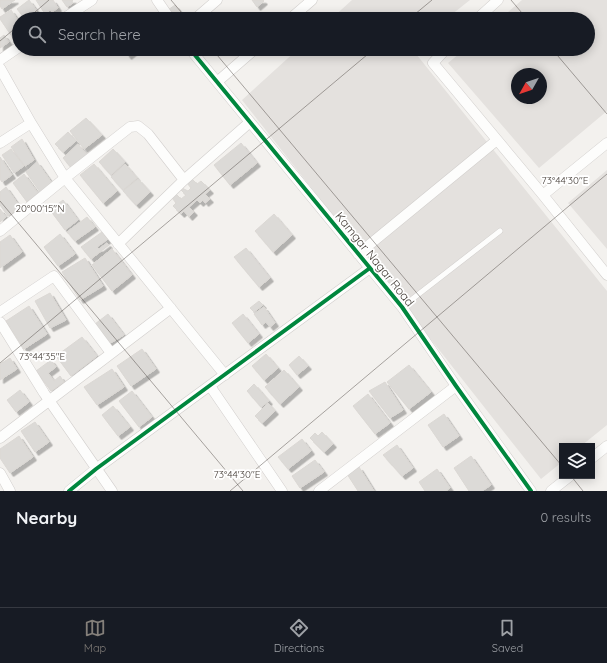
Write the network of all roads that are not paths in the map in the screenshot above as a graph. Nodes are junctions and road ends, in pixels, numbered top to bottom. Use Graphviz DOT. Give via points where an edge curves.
graph roads {
  1 [pos="92,0"];
  2 [pos="156,0"];
  3 [pos="217,0"];
  4 [pos="312,0"];
  5 [pos="498,0"];
  6 [pos="74,12"];
  7 [pos="165,12"];
  8 [pos="203,12"];
  9 [pos="298,12"];
  10 [pos="485,12"];
  11 [pos="12,52"];
  12 [pos="196,56"];
  13 [pos="247,56"];
  14 [pos="440,56"];
  15 [pos="0,60"];
  16 [pos="0,68"];
  17 [pos="217,82"];
  18 [pos="250,122"];
  19 [pos="31,123"];
  20 [pos="497,140"];
  21 [pos="0,143"];
  22 [pos="607,143"];
  23 [pos="65,178"];
  24 [pos="184,180"];
  25 [pos="543,195"];
  26 [pos="0,231"];
  27 [pos="500,231"];
  28 [pos="118,244"];
  29 [pos="358,254"];
  30 [pos="370,268"];
  31 [pos="607,275"];
  32 [pos="402,307"];
  33 [pos="171,308"];
  34 [pos="0,312"];
  35 [pos="0,322"];
  36 [pos="111,353"];
  37 [pos="225,375"];
  38 [pos="210,386"];
  39 [pos="456,386"];
  40 [pos="49,400"];
  41 [pos="0,438"];
  42 [pos="607,446"];
  43 [pos="595,456"];
  44 [pos="96,469"];
  45 [pos="0,473"];
  46 [pos="566,479"];
  47 [pos="10,491"];
  48 [pos="69,491"];
  49 [pos="112,491"];
  50 [pos="282,491"];
  51 [pos="319,491"];
  52 [pos="531,491"];
  53 [pos="551,491"];
  1 -- 6 [label="street"];
  2 -- 7 [label="street"];
  3 -- 8 [label="street"];
  4 -- 9 [label="street"];
  5 -- 10 [label="street"];
  11 -- 15 [label="street"];
  12 -- 17 [label="street, Kamgar Nagar Road"];
  13 -- 17 [label="street"];
  14 -- 20 [label="street" via="433,63"];
  16 -- 19 [label="street"];
  17 -- 18 [label="street, Kamgar Nagar Road"];
  18 -- 24 [label="street"];
  18 -- 29 [label="street, Kamgar Nagar Road"];
  19 -- 21 [label="street"];
  19 -- 23 [label="street"];
  20 -- 25 [label="street"];
  20 -- 29 [label="street"];
  22 -- 25 [label="street"];
  23 -- 24 [label="street" via="130,127 138,126 148,134"];
  23 -- 26 [label="street"];
  23 -- 28 [label="street"];
  24 -- 28 [label="street"];
  25 -- 31 [label="street"];
  27 -- 32 [label="lane"];
  28 -- 33 [label="street"];
  29 -- 30 [label="street, Kamgar Nagar Road"];
  30 -- 32 [label="street, Kamgar Nagar Road"];
  30 -- 37 [label="street"];
  32 -- 39 [label="street, Kamgar Nagar Road"];
  33 -- 36 [label="street"];
  33 -- 37 [label="street"];
  34 -- 36 [label="street" via="54,276"];
  35 -- 40 [label="street"];
  36 -- 40 [label="street"];
  37 -- 38 [label="street"];
  38 -- 44 [label="street"];
  38 -- 50 [label="street"];
  39 -- 51 [label="street"];
  39 -- 52 [label="street, Kamgar Nagar Road"];
  40 -- 41 [label="street"];
  40 -- 44 [label="street"];
  42 -- 43 [label="street"];
  44 -- 48 [label="street"];
  44 -- 49 [label="street"];
  45 -- 47 [label="street"];
  46 -- 53 [label="street"];
}
